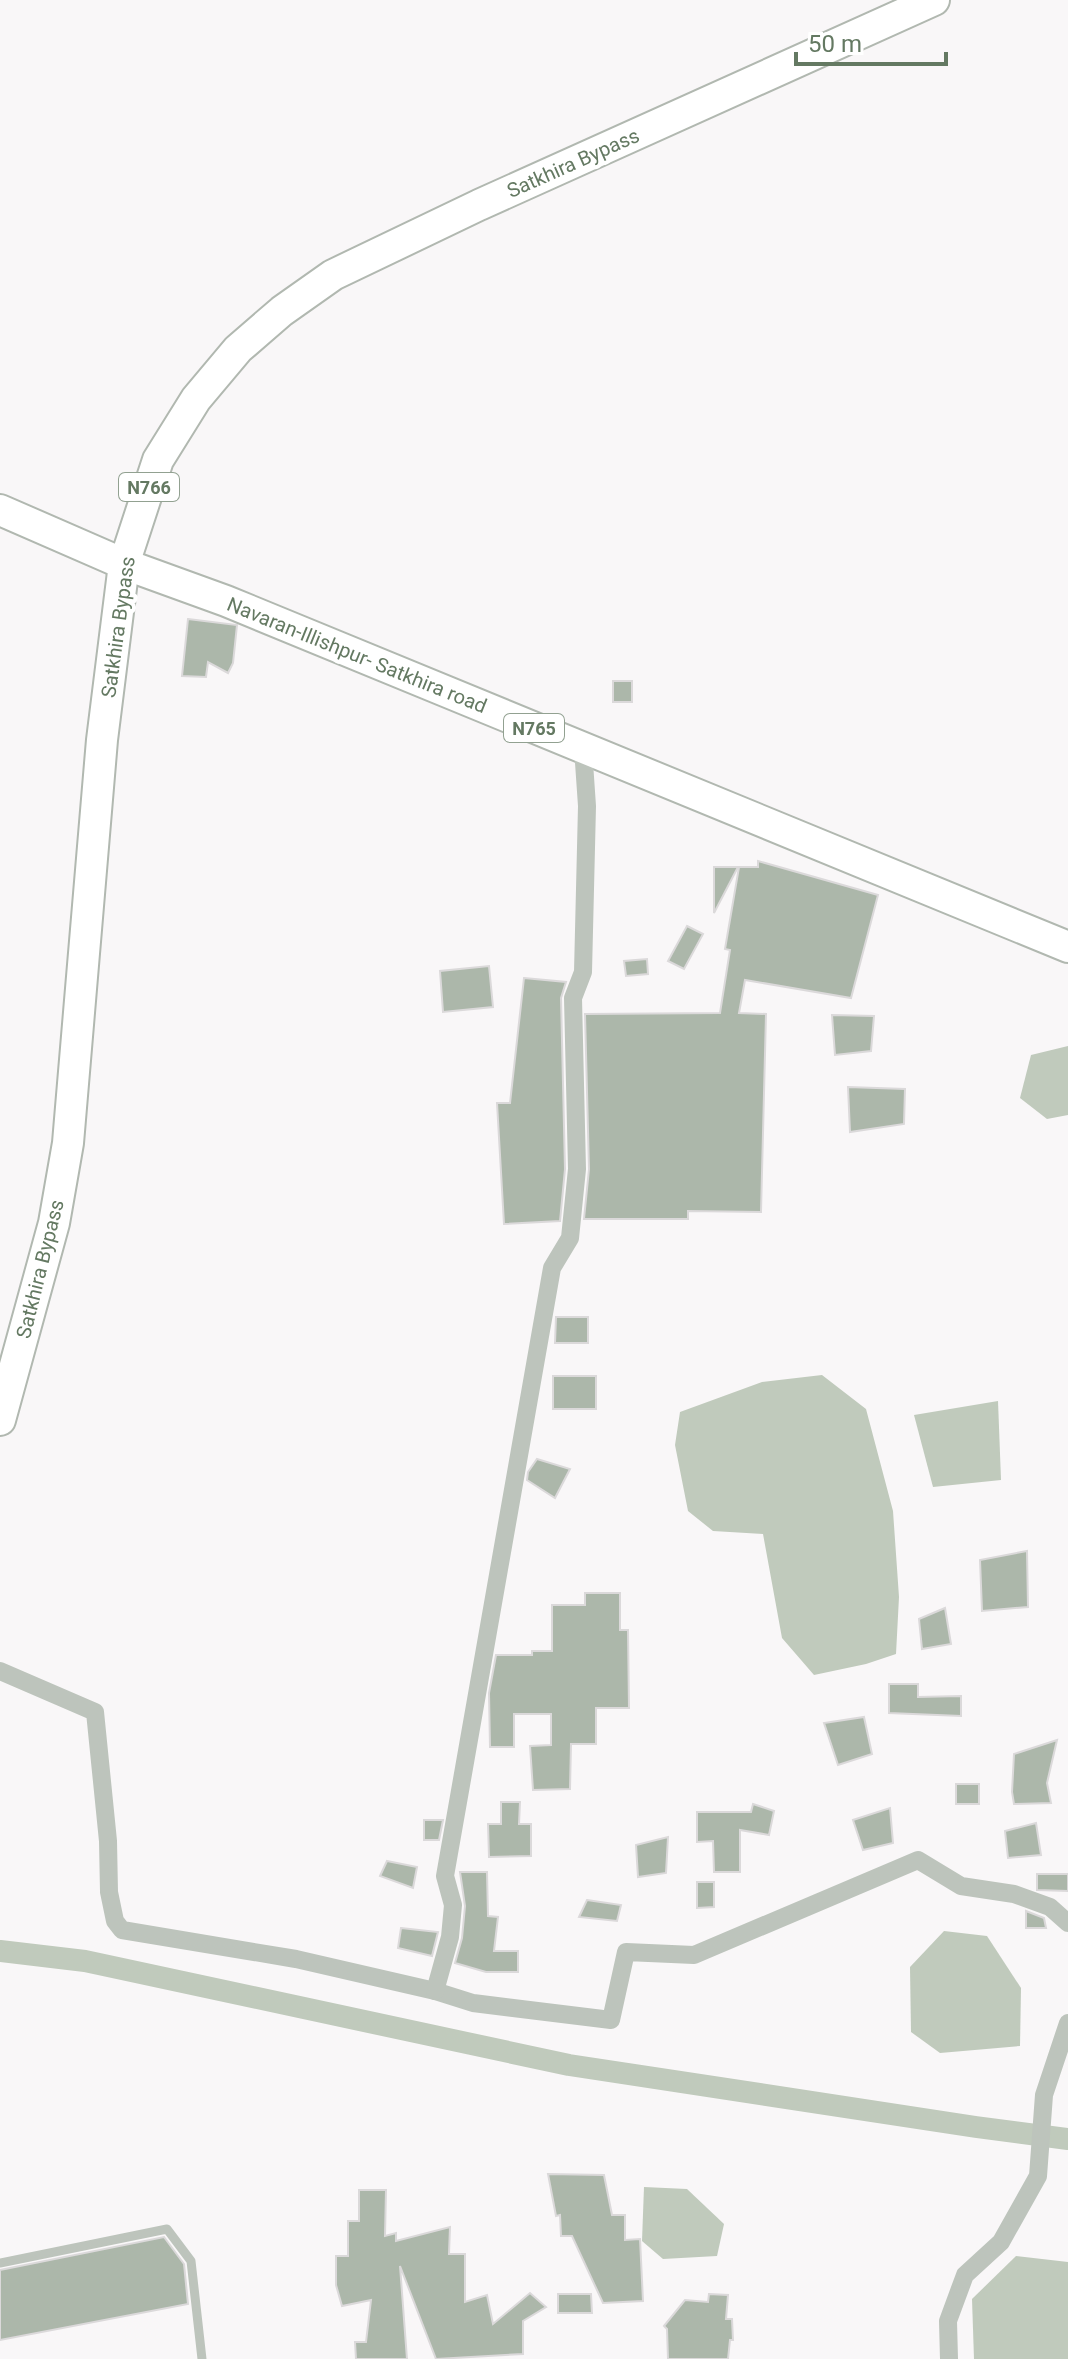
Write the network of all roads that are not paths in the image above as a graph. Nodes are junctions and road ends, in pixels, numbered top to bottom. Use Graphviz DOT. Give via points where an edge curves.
graph roads {
  1 [pos="934,0"];
  2 [pos="0,510"];
  3 [pos="124,564"];
  4 [pos="583,748"];
  5 [pos="1068,947"];
  6 [pos="0,1420"];
  7 [pos="0,1671"];
  8 [pos="1068,1923"];
  9 [pos="435,1991"];
  10 [pos="1068,2023"];
  11 [pos="0,2263"];
  12 [pos="202,2359"];
  13 [pos="949,2359"];
  1 -- 3 [label="highway, Satkhira Bypass / N766" via="333,275 238,349 196,399 158,460"];
  2 -- 3 [label="highway, Navaran-Illishpur- Satkhira road / N765"];
  3 -- 4 [label="highway, Navaran-Illishpur- Satkhira road / N765"];
  3 -- 6 [label="highway, Satkhira Bypass / N766" via="102,740 68,1143 54,1223"];
  4 -- 5 [label="highway, Navaran-Illishpur- Satkhira road / N765"];
  4 -- 9 [label="street" via="583,972 573,998 577,1169 570,1238 552,1268 521,1435 445,1876 453,1905"];
  7 -- 9 [label="street" via="95,1712 109,1892 122,1930 296,1959"];
  8 -- 9 [label="street" via="1050,1907 1014,1894 961,1886 918,1860 694,1955 626,1952 611,2020 473,2003"];
  10 -- 13 [label="street" via="1044,2095 1038,2176 1001,2242 965,2275 948,2321"];
  11 -- 12 [label="lane" via="167,2229 191,2261"];
}
